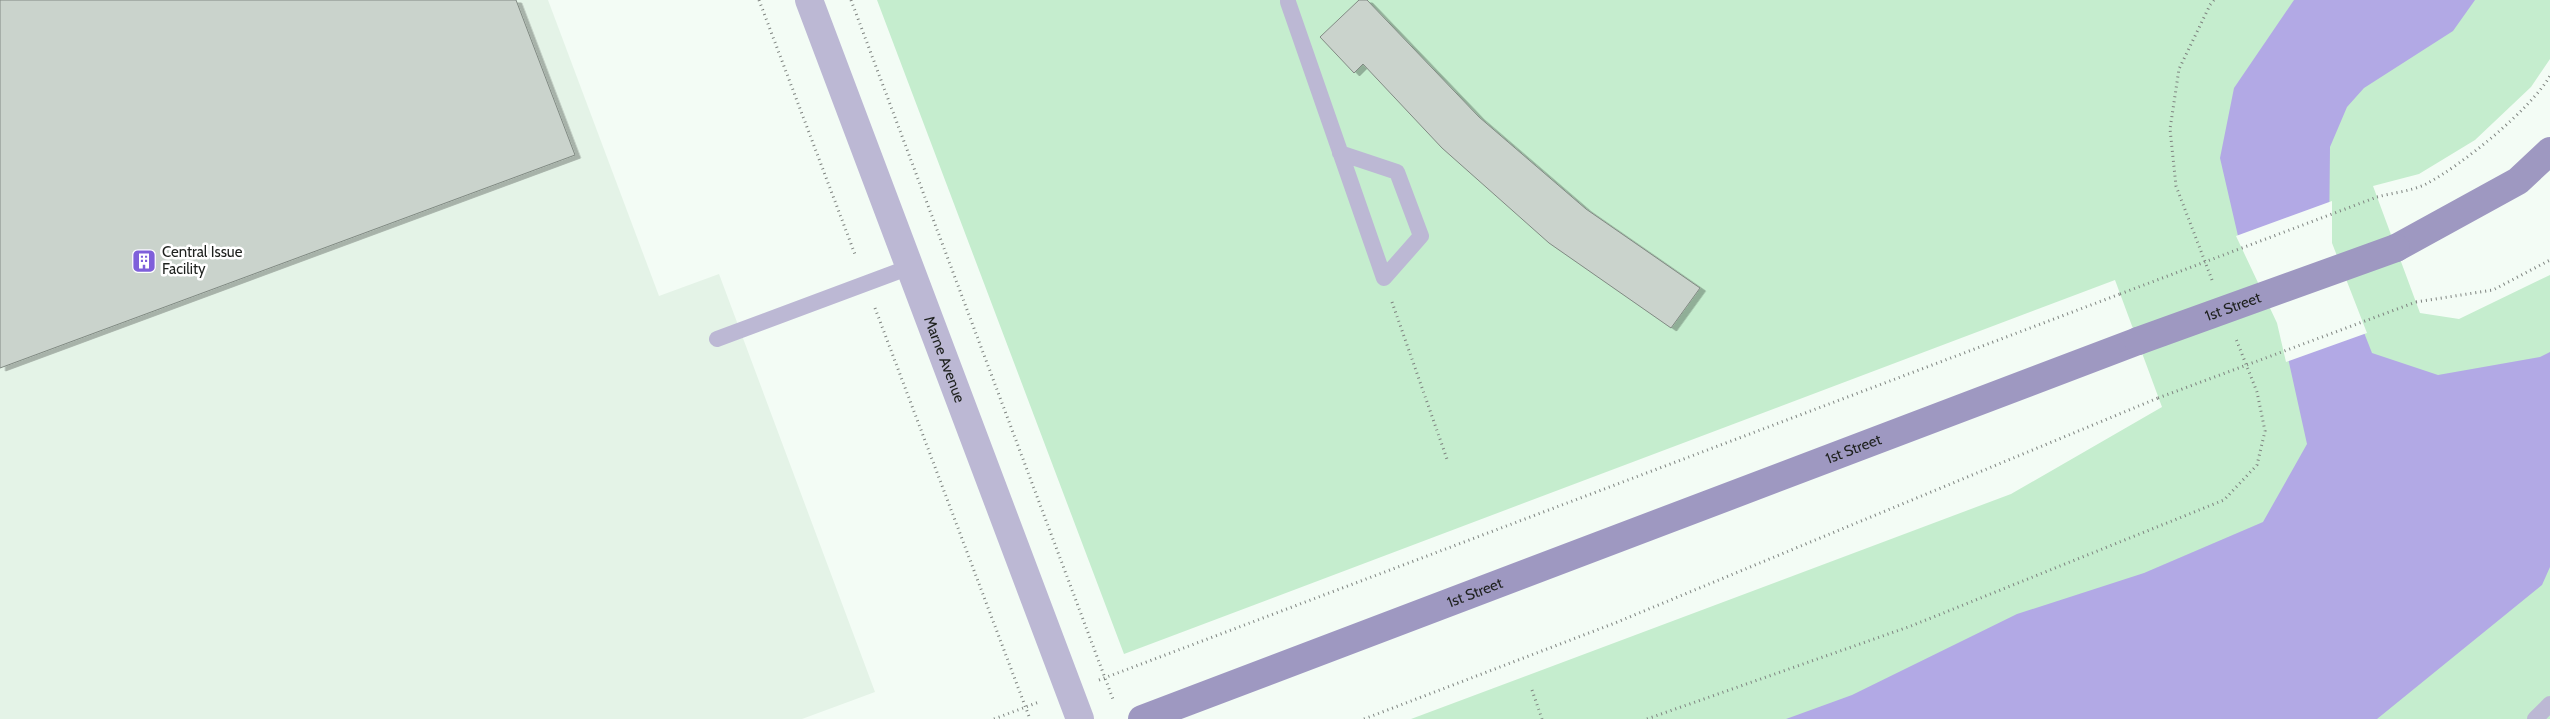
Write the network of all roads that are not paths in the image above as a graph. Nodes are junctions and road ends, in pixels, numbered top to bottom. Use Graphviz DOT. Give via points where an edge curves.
graph roads {
  1 [pos="809,0"];
  2 [pos="1288,0"];
  3 [pos="2550,151"];
  4 [pos="1340,153"];
  5 [pos="910,267"];
  6 [pos="717,339"];
  7 [pos="2550,704"];
  8 [pos="1130,715"];
  9 [pos="1080,719"];
  10 [pos="2535,719"];
  1 -- 5 [label="street, Marne Avenue"];
  2 -- 4 [label="lane"];
  3 -- 8 [label="main road, 1st Street, bridge" via="2518,181 2396,248"];
  4 -- 4 [label="lane" via="1397,172 1421,236 1384,278"];
  5 -- 6 [label="lane"];
  5 -- 9 [label="street, Marne Avenue"];
  7 -- 10 [label="lane"];
}
